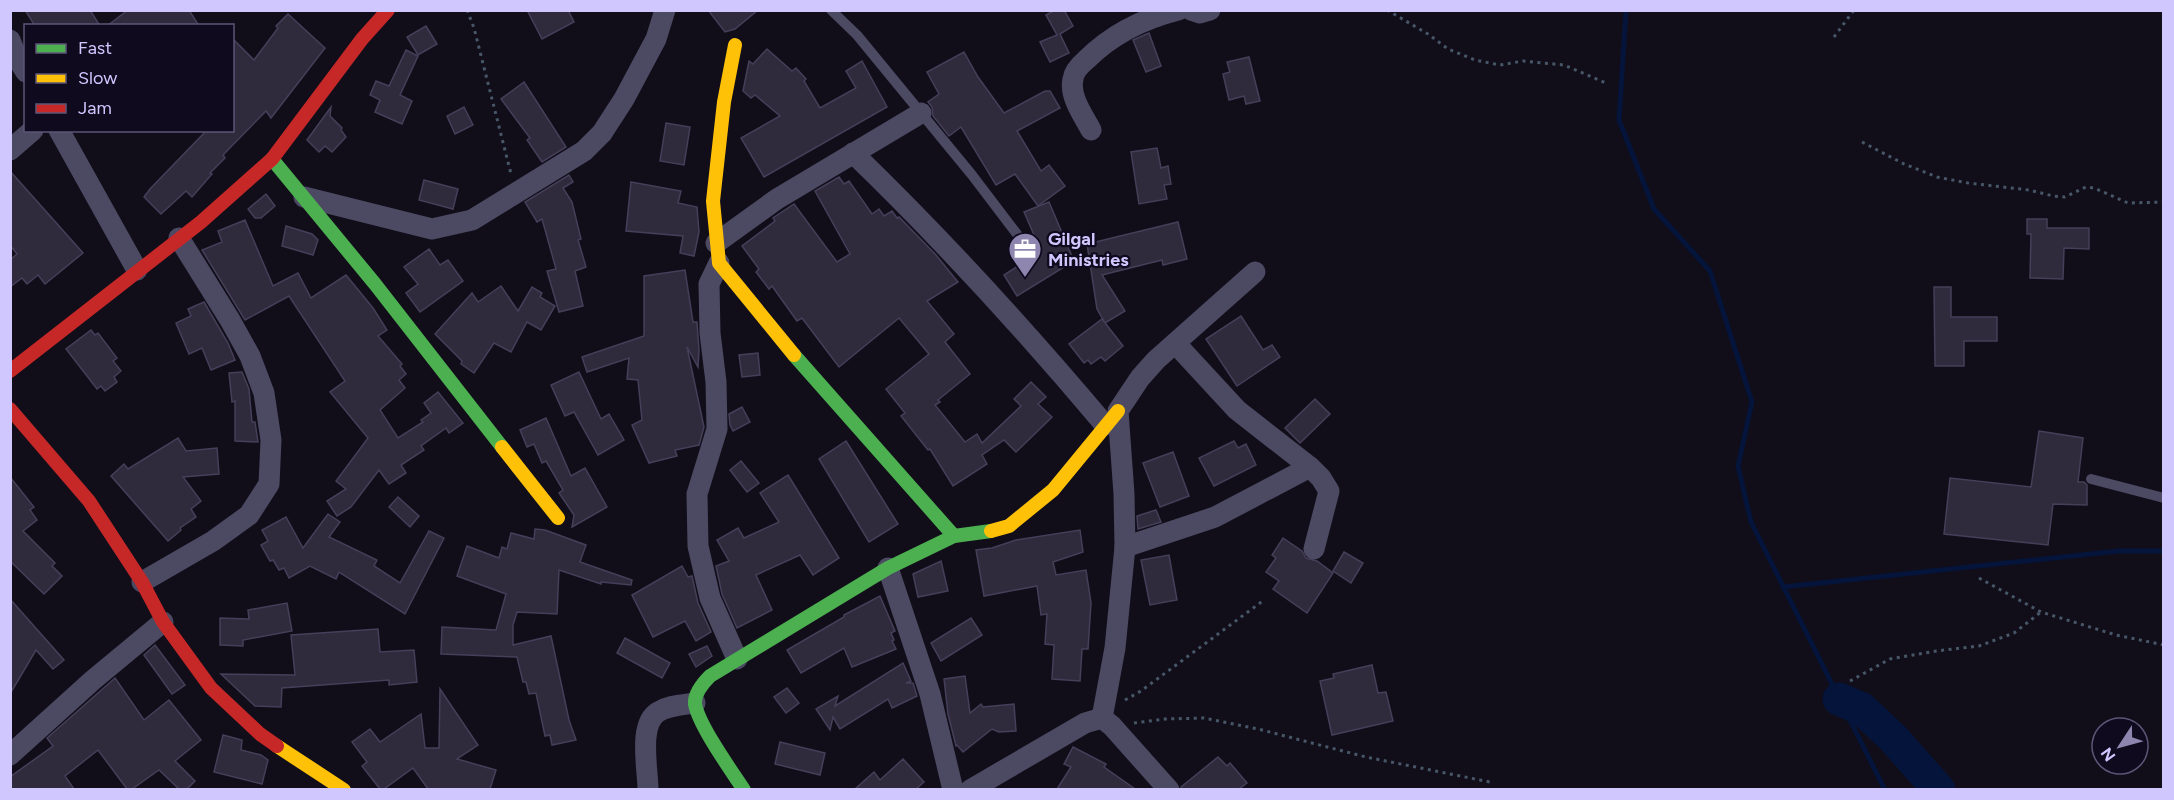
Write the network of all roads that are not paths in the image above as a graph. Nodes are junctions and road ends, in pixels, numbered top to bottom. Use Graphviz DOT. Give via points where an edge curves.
graph roads {
  1 [pos="388,10"];
  2 [pos="665,10"];
  3 [pos="831,10"];
  4 [pos="1178,10"];
  5 [pos="1191,10"];
  6 [pos="1210,10"];
  7 [pos="1125,19"];
  8 [pos="10,40"];
  9 [pos="735,45"];
  10 [pos="24,69"];
  11 [pos="921,113"];
  12 [pos="1091,130"];
  13 [pos="31,132"];
  14 [pos="60,132"];
  15 [pos="10,150"];
  16 [pos="853,153"];
  17 [pos="272,159"];
  18 [pos="304,197"];
  19 [pos="179,238"];
  20 [pos="1023,242"];
  21 [pos="717,253"];
  22 [pos="137,270"];
  23 [pos="1255,272"];
  24 [pos="1176,344"];
  25 [pos="10,371"];
  26 [pos="10,409"];
  27 [pos="1112,418"];
  28 [pos="1310,467"];
  29 [pos="2091,478"];
  30 [pos="2163,498"];
  31 [pos="558,519"];
  32 [pos="954,536"];
  33 [pos="1125,548"];
  34 [pos="1314,549"];
  35 [pos="888,568"];
  36 [pos="142,582"];
  37 [pos="163,622"];
  38 [pos="737,659"];
  39 [pos="695,702"];
  40 [pos="1106,718"];
  41 [pos="10,755"];
  42 [pos="344,789"];
  43 [pos="648,789"];
  44 [pos="744,789"];
  45 [pos="953,789"];
  46 [pos="969,789"];
  47 [pos="1169,789"];
  1 -- 17 [label="street"];
  2 -- 18 [label="street" via="656,39 602,133 584,151 472,220 432,229"];
  3 -- 11 [label="lane" via="857,35"];
  4 -- 7 [label="street"];
  5 -- 6 [label="street"];
  7 -- 12 [label="street" via="1072,77 1072,90"];
  8 -- 10 [label="street"];
  9 -- 21 [label="street" via="713,201"];
  11 -- 16 [label="street"];
  11 -- 20 [label="lane"];
  13 -- 15 [label="street"];
  14 -- 22 [label="street"];
  16 -- 21 [label="street" via="777,199"];
  16 -- 27 [label="street" via="972,273 1041,350"];
  17 -- 18 [label="street"];
  17 -- 19 [label="street"];
  18 -- 31 [label="street"];
  19 -- 22 [label="street"];
  19 -- 36 [label="street" via="250,356 264,393 271,440 269,484 249,515"];
  21 -- 32 [label="street" via="794,355"];
  21 -- 38 [label="street" via="709,284 717,429 697,494 698,546 710,598"];
  22 -- 25 [label="street"];
  23 -- 24 [label="street"];
  24 -- 27 [label="street" via="1140,378"];
  24 -- 28 [label="street" via="1237,410"];
  26 -- 36 [label="street" via="89,501"];
  27 -- 32 [label="street" via="1053,490 1028,513 1010,526"];
  27 -- 33 [label="street" via="1124,494"];
  28 -- 33 [label="street" via="1215,517"];
  28 -- 34 [label="street" via="1329,492"];
  29 -- 30 [label="lane"];
  32 -- 35 [label="street"];
  33 -- 40 [label="street"];
  35 -- 38 [label="street"];
  35 -- 45 [label="street" via="930,694"];
  36 -- 37 [label="street"];
  37 -- 41 [label="street"];
  37 -- 42 [label="street" via="211,688 260,734"];
  38 -- 39 [label="street" via="710,676 700,687"];
  39 -- 43 [label="street" via="655,713 646,731"];
  39 -- 44 [label="street" via="706,730"];
  40 -- 46 [label="street" via="1085,723"];
  40 -- 47 [label="street"];
}
